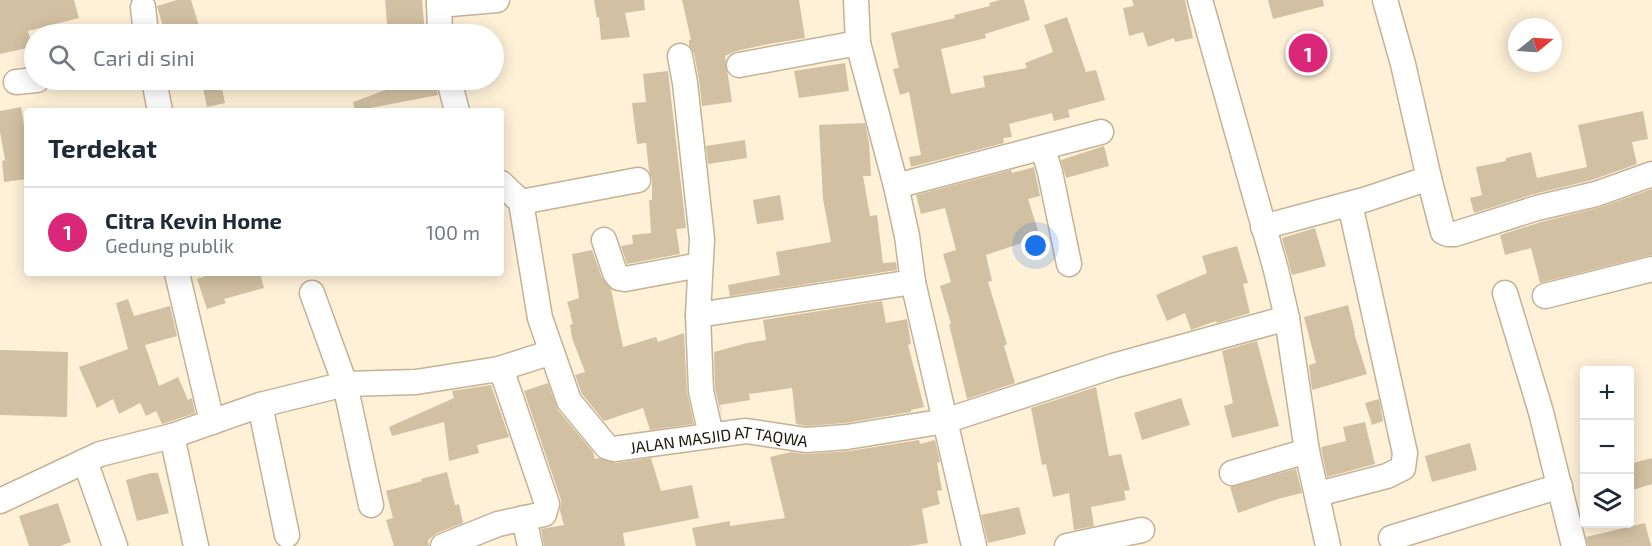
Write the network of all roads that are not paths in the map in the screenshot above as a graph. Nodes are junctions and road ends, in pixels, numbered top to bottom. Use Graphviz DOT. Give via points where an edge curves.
graph roads {
  1 [pos="497,0"];
  2 [pos="856,0"];
  3 [pos="1200,0"];
  4 [pos="1384,0"];
  5 [pos="439,2"];
  6 [pos="143,7"];
  7 [pos="145,24"];
  8 [pos="440,24"];
  9 [pos="858,43"];
  10 [pos="680,56"];
  11 [pos="739,65"];
  12 [pos="156,90"];
  13 [pos="452,90"];
  14 [pos="159,108"];
  15 [pos="456,108"];
  16 [pos="1101,132"];
  17 [pos="1043,148"];
  18 [pos="1652,174"];
  19 [pos="1429,178"];
  20 [pos="638,180"];
  21 [pos="504,186"];
  22 [pos="896,186"];
  23 [pos="521,202"];
  24 [pos="1350,204"];
  25 [pos="1263,227"];
  26 [pos="604,240"];
  27 [pos="1069,264"];
  28 [pos="700,265"];
  29 [pos="1652,269"];
  30 [pos="178,276"];
  31 [pos="913,282"];
  32 [pos="312,293"];
  33 [pos="1505,293"];
  34 [pos="1545,296"];
  35 [pos="698,315"];
  36 [pos="1287,318"];
  37 [pos="552,352"];
  38 [pos="499,369"];
  39 [pos="345,384"];
  40 [pos="260,405"];
  41 [pos="945,421"];
  42 [pos="212,422"];
  43 [pos="172,435"];
  44 [pos="711,435"];
  45 [pos="1307,451"];
  46 [pos="85,461"];
  47 [pos="1232,473"];
  48 [pos="1560,486"];
  49 [pos="1317,494"];
  50 [pos="0,501"];
  51 [pos="371,506"];
  52 [pos="524,518"];
  53 [pos="1142,530"];
  54 [pos="287,535"];
  55 [pos="1390,538"];
  56 [pos="115,546"];
  57 [pos="196,546"];
  58 [pos="443,546"];
  59 [pos="530,546"];
  60 [pos="974,546"];
  61 [pos="1066,546"];
  62 [pos="1328,546"];
  63 [pos="1574,546"];
  1 -- 5 [label="street"];
  2 -- 9 [label="street"];
  3 -- 25 [label="street"];
  4 -- 19 [label="street"];
  5 -- 8 [label="street"];
  6 -- 7 [label="street"];
  9 -- 11 [label="street"];
  9 -- 22 [label="street"];
  10 -- 28 [label="street" via="701,228"];
  12 -- 14 [label="street"];
  13 -- 15 [label="street"];
  16 -- 17 [label="street"];
  17 -- 22 [label="street"];
  17 -- 27 [label="street"];
  18 -- 19 [label="street" via="1455,234 1443,232"];
  19 -- 24 [label="street"];
  20 -- 23 [label="street"];
  21 -- 23 [label="street"];
  22 -- 31 [label="street"];
  23 -- 37 [label="street, JALAN MASJID AT TAQWA" via="540,318"];
  24 -- 25 [label="street"];
  24 -- 49 [label="street" via="1406,453 1403,468 1387,476"];
  25 -- 36 [label="street"];
  26 -- 28 [label="street" via="619,278"];
  28 -- 35 [label="street"];
  29 -- 34 [label="street"];
  30 -- 42 [label="street"];
  31 -- 35 [label="street"];
  31 -- 41 [label="street"];
  32 -- 39 [label="street"];
  33 -- 48 [label="street"];
  35 -- 44 [label="street" via="701,391"];
  36 -- 41 [label="street, JALAN MASJID AT TAQWA" via="1113,366"];
  36 -- 45 [label="street"];
  37 -- 38 [label="street"];
  37 -- 44 [label="street, JALAN MASJID AT TAQWA" via="569,401 607,447"];
  38 -- 39 [label="street" via="416,382"];
  38 -- 52 [label="street" via="547,504 544,514"];
  39 -- 40 [label="street"];
  39 -- 51 [label="street"];
  40 -- 42 [label="street"];
  40 -- 54 [label="street"];
  41 -- 44 [label="street, JALAN MASJID AT TAQWA" via="806,440 746,431"];
  41 -- 60 [label="street"];
  42 -- 43 [label="street"];
  43 -- 46 [label="street"];
  43 -- 57 [label="street"];
  45 -- 47 [label="street"];
  45 -- 49 [label="street"];
  46 -- 50 [label="street"];
  46 -- 56 [label="street"];
  48 -- 55 [label="street"];
  48 -- 63 [label="street"];
  49 -- 62 [label="street"];
  52 -- 58 [label="street" via="484,528"];
  52 -- 59 [label="street"];
  53 -- 61 [label="street"];
}
